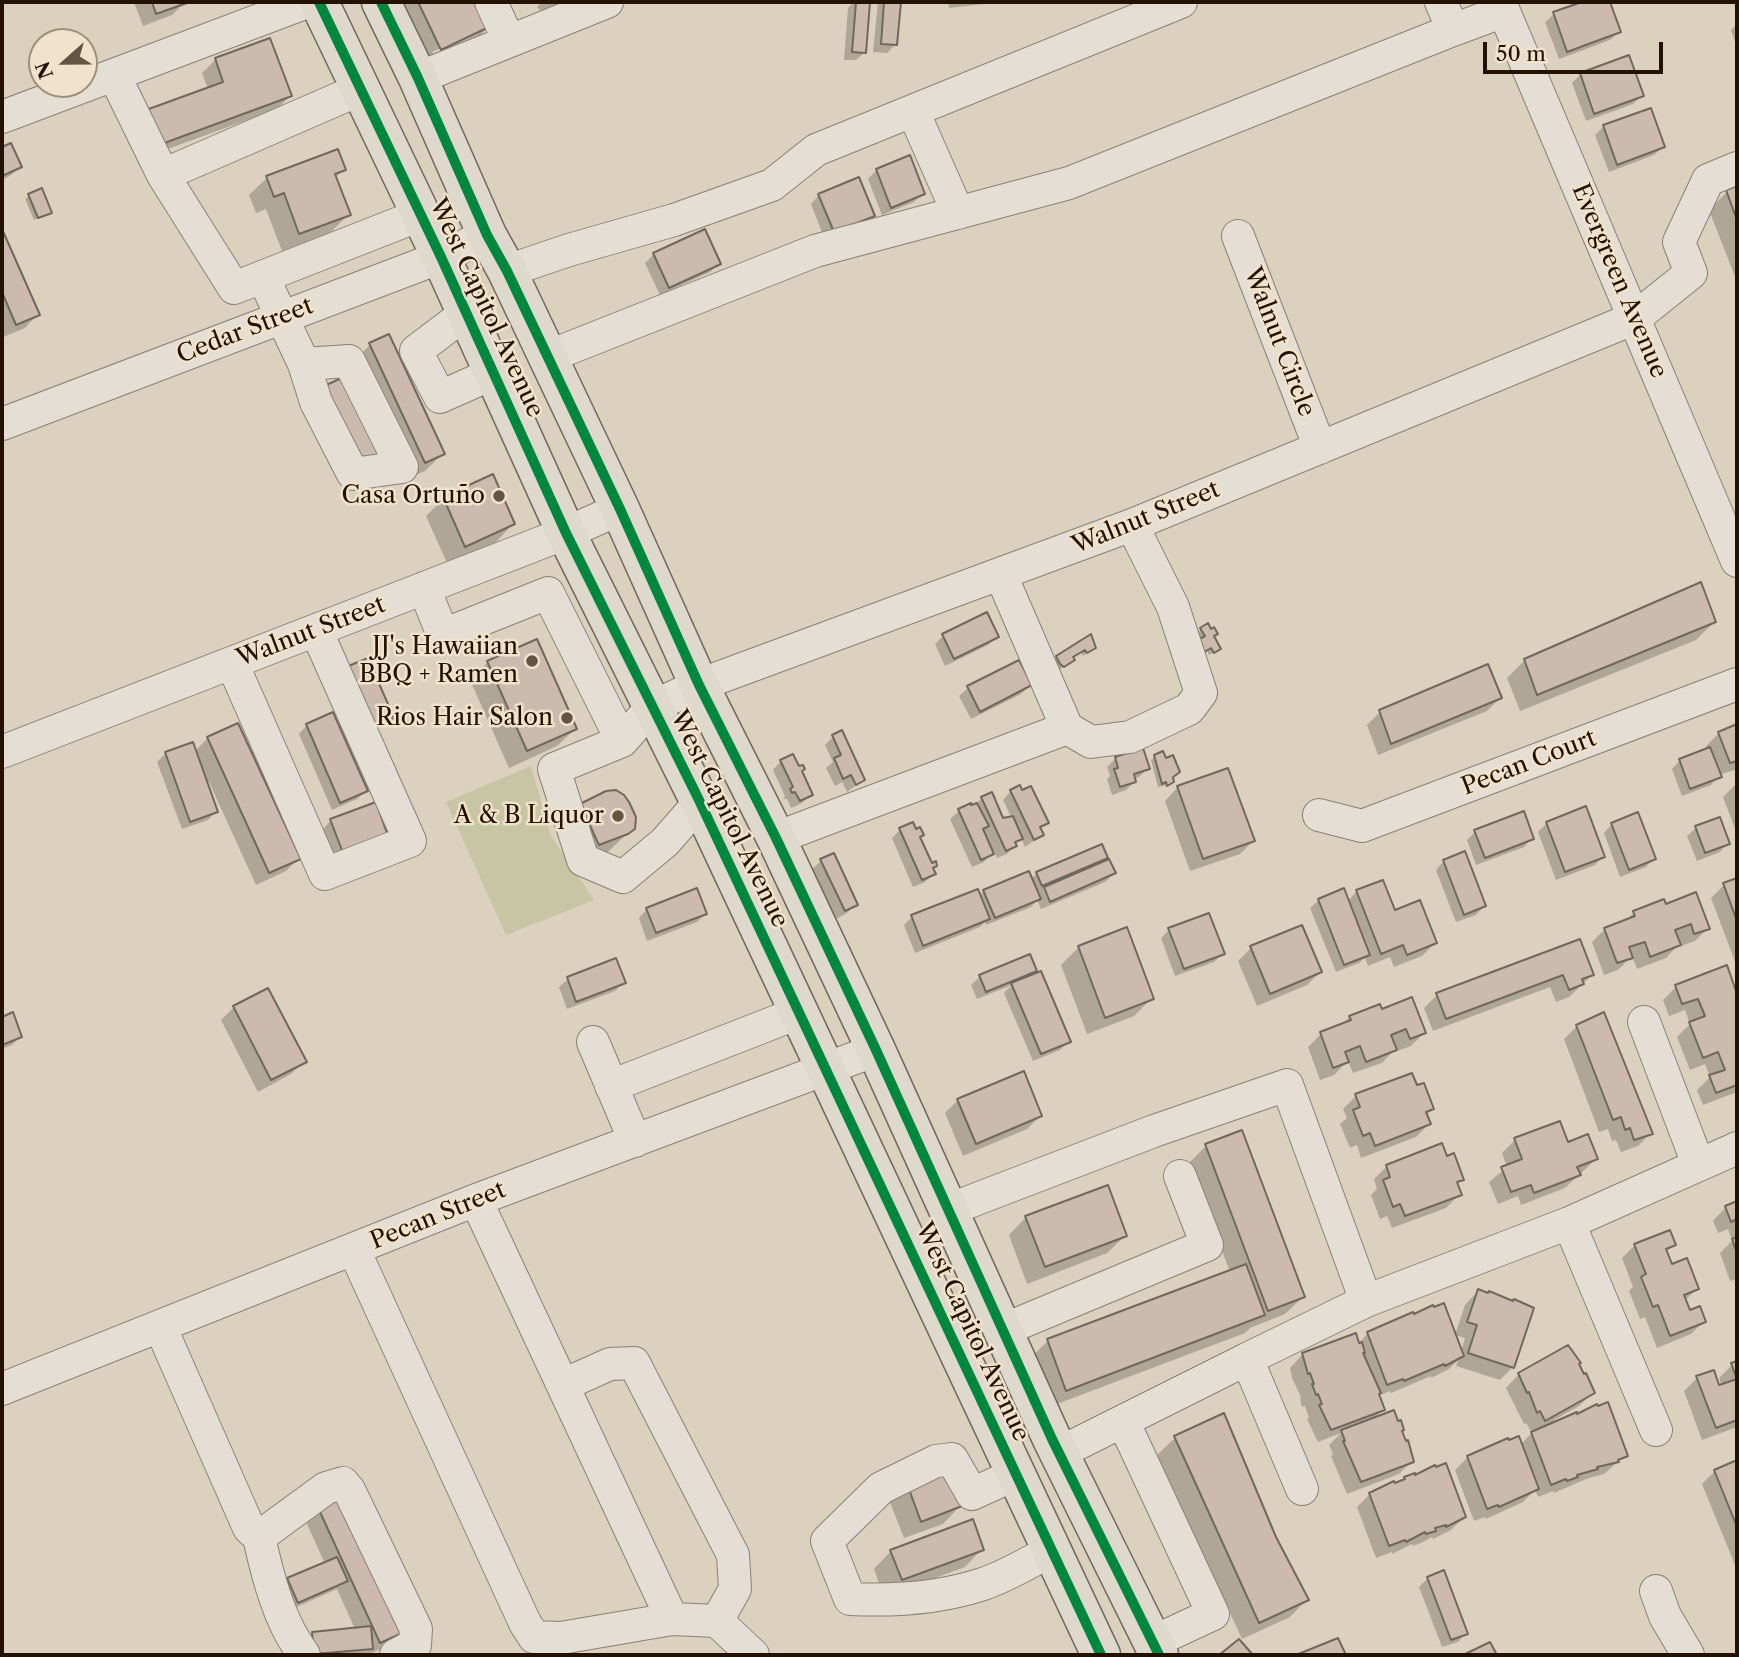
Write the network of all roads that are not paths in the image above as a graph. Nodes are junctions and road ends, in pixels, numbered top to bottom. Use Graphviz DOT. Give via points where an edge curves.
graph roads {
  1 [pos="307,2"];
  2 [pos="319,2"];
  3 [pos="381,2"];
  4 [pos="491,2"];
  5 [pos="607,2"];
  6 [pos="1181,2"];
  7 [pos="1502,6"];
  8 [pos="1447,16"];
  9 [pos="509,41"];
  10 [pos="114,75"];
  11 [pos="418,78"];
  12 [pos="361,89"];
  13 [pos="913,111"];
  14 [pos="2,117"];
  15 [pos="1737,168"];
  16 [pos="163,175"];
  17 [pos="958,214"];
  18 [pos="420,215"];
  19 [pos="487,235"];
  20 [pos="1238,236"];
  21 [pos="441,257"];
  22 [pos="507,271"];
  23 [pos="262,277"];
  24 [pos="466,313"];
  25 [pos="282,317"];
  26 [pos="1635,318"];
  27 [pos="547,357"];
  28 [pos="304,364"];
  29 [pos="494,373"];
  30 [pos="2,424"];
  31 [pos="1320,447"];
  32 [pos="1725,498"];
  33 [pos="620,509"];
  34 [pos="1132,525"];
  35 [pos="566,533"];
  36 [pos="1737,561"];
  37 [pos="1001,575"];
  38 [pos="424,588"];
  39 [pos="316,629"];
  40 [pos="232,663"];
  41 [pos="1737,684"];
  42 [pos="699,685"];
  43 [pos="652,708"];
  44 [pos="1067,728"];
  45 [pos="622,741"];
  46 [pos="2,752"];
  47 [pos="700,802"];
  48 [pos="1319,815"];
  49 [pos="776,838"];
  50 [pos="797,1013"];
  51 [pos="1644,1022"];
  52 [pos="593,1042"];
  53 [pos="876,1050"];
  54 [pos="824,1070"];
  55 [pos="611,1086"];
  56 [pos="635,1141"];
  57 [pos="1737,1148"];
  58 [pos="1698,1164"];
  59 [pos="1180,1177"];
  60 [pos="476,1200"];
  61 [pos="948,1210"];
  62 [pos="1569,1223"];
  63 [pos="354,1250"];
  64 [pos="926,1284"];
  65 [pos="1366,1301"];
  66 [pos="160,1326"];
  67 [pos="1003,1330"];
  68 [pos="1247,1359"];
  69 [pos="563,1385"];
  70 [pos="2,1388"];
  71 [pos="1123,1421"];
  72 [pos="1656,1430"];
  73 [pos="1059,1453"];
  74 [pos="1016,1474"];
  75 [pos="1302,1489"];
  76 [pos="259,1537"];
  77 [pos="1051,1551"];
  78 [pos="1120,1575"];
  79 [pos="1657,1591"];
  80 [pos="672,1619"];
  81 [pos="717,1621"];
  82 [pos="1156,1649"];
  83 [pos="1098,1654"];
  84 [pos="304,1655"];
  85 [pos="396,1655"];
  86 [pos="753,1655"];
  87 [pos="1688,1655"];
  1 -- 10 [label="street"];
  2 -- 12 [label="main road, West Capitol Avenue"];
  3 -- 11 [label="main road, West Capitol Avenue"];
  4 -- 9 [label="street"];
  5 -- 9 [label="street"];
  6 -- 13 [label="street"];
  7 -- 8 [label="street"];
  7 -- 26 [label="street, Evergreen Avenue"];
  8 -- 17 [label="street" via="1069,183"];
  9 -- 11 [label="street"];
  10 -- 14 [label="street"];
  10 -- 16 [label="street"];
  11 -- 19 [label="main road, West Capitol Avenue"];
  12 -- 16 [label="street"];
  12 -- 18 [label="main road, West Capitol Avenue"];
  13 -- 17 [label="street"];
  13 -- 22 [label="street" via="816,149 772,185"];
  15 -- 26 [label="street, Walnut Street" via="1708,180 1679,242 1691,273"];
  16 -- 23 [label="street" via="234,288"];
  17 -- 27 [label="street" via="815,250"];
  18 -- 21 [label="main road, West Capitol Avenue"];
  18 -- 23 [label="street"];
  19 -- 21 [label="street, Cedar Street"];
  19 -- 22 [label="main road, West Capitol Avenue"];
  20 -- 31 [label="street, Walnut Circle"];
  21 -- 24 [label="main road, West Capitol Avenue"];
  21 -- 25 [label="street, Cedar Street"];
  22 -- 27 [label="main road, West Capitol Avenue"];
  23 -- 25 [label="street"];
  24 -- 29 [label="main road, West Capitol Avenue"];
  24 -- 29 [label="street" via="416,351 440,397"];
  25 -- 28 [label="street"];
  25 -- 30 [label="street, Cedar Street"];
  26 -- 31 [label="street, Walnut Street"];
  26 -- 32 [label="street, Evergreen Avenue"];
  27 -- 33 [label="main road, West Capitol Avenue"];
  29 -- 35 [label="main road, West Capitol Avenue"];
  31 -- 34 [label="street, Walnut Street"];
  32 -- 36 [label="street, Evergreen Avenue"];
  33 -- 35 [label="street, Walnut Street"];
  33 -- 42 [label="main road, West Capitol Avenue"];
  34 -- 37 [label="street, Walnut Street"];
  34 -- 44 [label="street" via="1173,607 1201,693 1189,709 1130,737 1091,743"];
  35 -- 38 [label="street, Walnut Street"];
  35 -- 43 [label="main road, West Capitol Avenue"];
  37 -- 42 [label="street, Walnut Street"];
  37 -- 44 [label="street"];
  38 -- 39 [label="street, Walnut Street"];
  38 -- 45 [label="street" via="443,635 548,593"];
  39 -- 40 [label="street, Walnut Street"];
  39 -- 40 [label="street" via="410,841 325,874"];
  40 -- 46 [label="street, Walnut Street"];
  41 -- 48 [label="street, Pecan Court" via="1362,826"];
  42 -- 43 [label="street, Walnut Street"];
  42 -- 49 [label="main road, West Capitol Avenue"];
  43 -- 45 [label="street"];
  43 -- 47 [label="main road, West Capitol Avenue"];
  44 -- 49 [label="street"];
  45 -- 47 [label="street" via="554,769 583,860 623,877 665,842"];
  47 -- 50 [label="main road, West Capitol Avenue"];
  49 -- 53 [label="main road, West Capitol Avenue"];
  50 -- 54 [label="main road, West Capitol Avenue"];
  50 -- 55 [label="street"];
  51 -- 58 [label="street"];
  52 -- 55 [label="street"];
  53 -- 54 [label="street, Pecan Street"];
  53 -- 61 [label="main road, West Capitol Avenue"];
  54 -- 56 [label="street, Pecan Street"];
  54 -- 64 [label="main road, West Capitol Avenue"];
  55 -- 56 [label="street"];
  56 -- 60 [label="street, Pecan Street"];
  57 -- 58 [label="street"];
  58 -- 62 [label="street"];
  59 -- 67 [label="street" via="1207,1245"];
  60 -- 63 [label="street, Pecan Street"];
  60 -- 69 [label="street"];
  61 -- 65 [label="street" via="1287,1085"];
  61 -- 67 [label="main road, West Capitol Avenue"];
  62 -- 65 [label="street"];
  62 -- 72 [label="street"];
  63 -- 66 [label="street, Pecan Street"];
  63 -- 80 [label="street" via="534,1637 561,1639"];
  64 -- 73 [label="main road" via="948,1292 961,1312 1008,1412 1035,1440"];
  64 -- 74 [label="main road, West Capitol Avenue"];
  65 -- 68 [label="street"];
  66 -- 70 [label="street, Pecan Street"];
  66 -- 76 [label="street" via="249,1528"];
  67 -- 73 [label="main road, West Capitol Avenue"];
  68 -- 71 [label="street"];
  68 -- 75 [label="street"];
  69 -- 80 [label="street"];
  69 -- 81 [label="street" via="610,1364 634,1363 733,1555 735,1589"];
  71 -- 73 [label="street"];
  71 -- 82 [label="street" via="1213,1614"];
  73 -- 78 [label="main road, West Capitol Avenue"];
  74 -- 77 [label="main road, West Capitol Avenue"];
  74 -- 77 [label="street" via="972,1494 952,1459 936,1461 881,1488 827,1541 850,1599 933,1595 984,1584"];
  74 -- 78 [label="main road" via="1043,1485 1075,1544"];
  76 -- 84 [label="street" via="272,1588 292,1639"];
  76 -- 85 [label="street" via="326,1488 343,1483 416,1629 415,1645"];
  77 -- 83 [label="main road, West Capitol Avenue"];
  78 -- 82 [label="main road, West Capitol Avenue"];
  79 -- 87 [label="street" via="1665,1616"];
  80 -- 81 [label="street"];
  81 -- 86 [label="street"];
}
